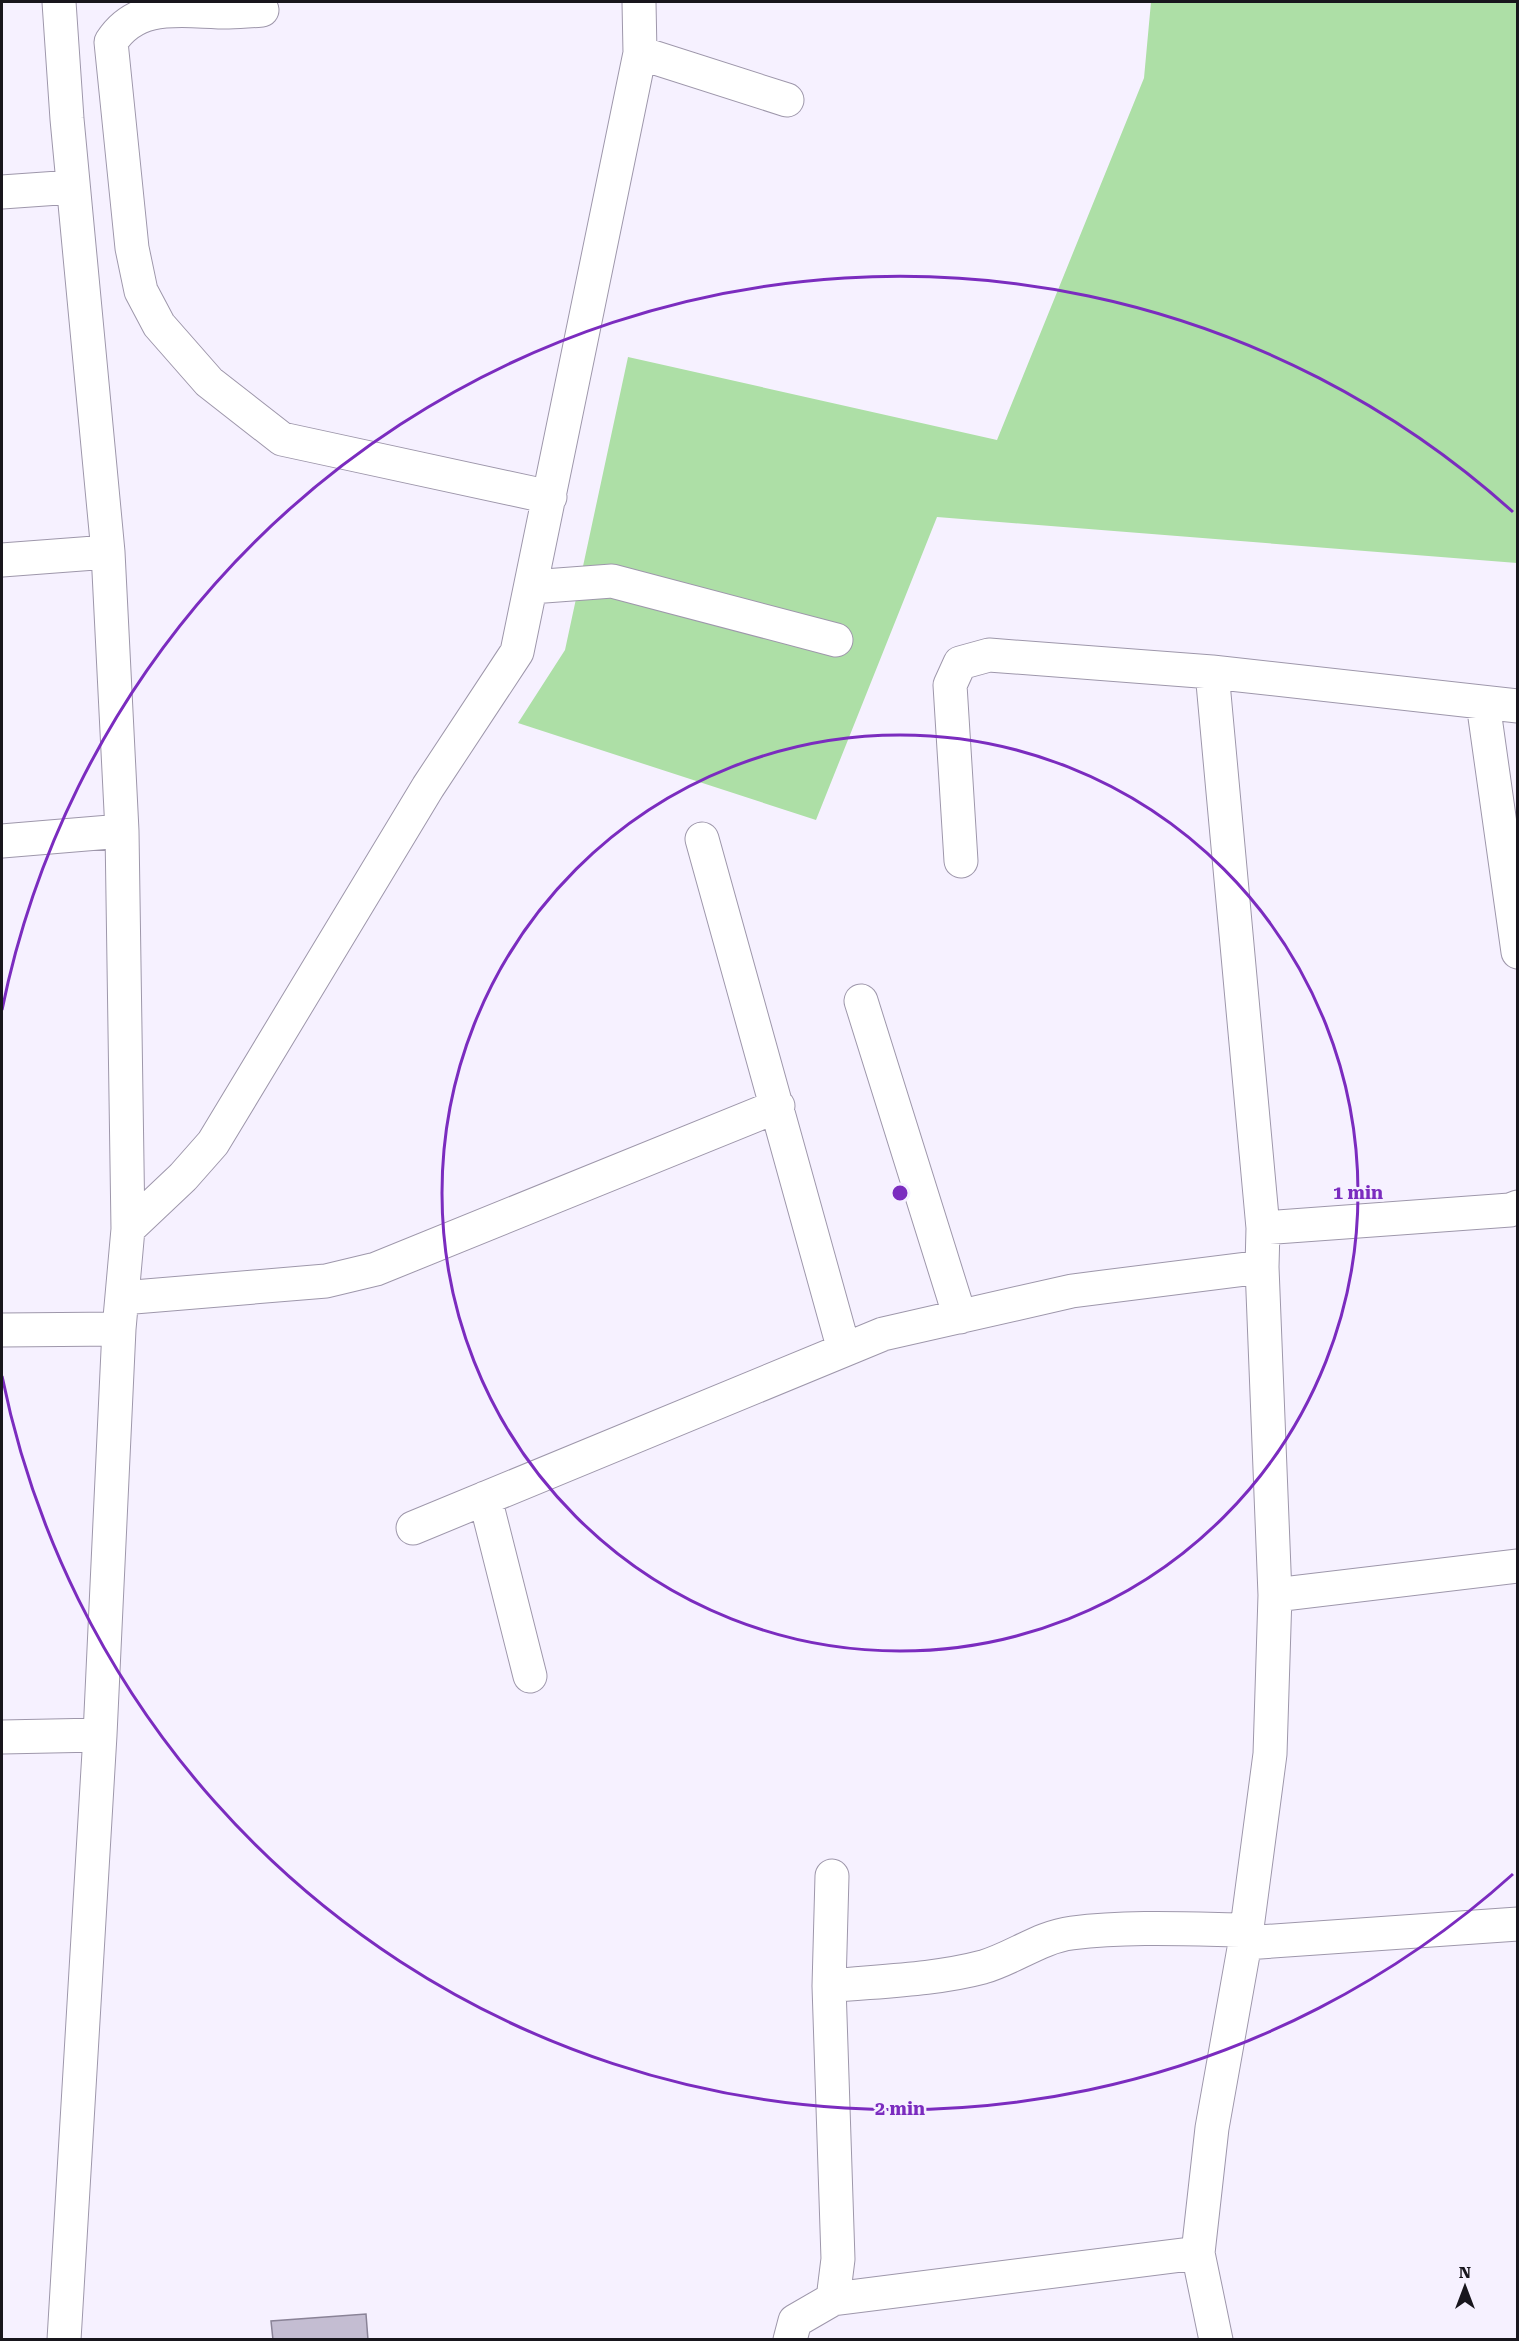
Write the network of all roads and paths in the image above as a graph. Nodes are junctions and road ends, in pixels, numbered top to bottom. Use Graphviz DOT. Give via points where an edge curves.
graph roads {
  1 [pos="59,2"];
  2 [pos="639,2"];
  3 [pos="229,7"];
  4 [pos="262,10"];
  5 [pos="640,53"];
  6 [pos="787,100"];
  7 [pos="73,187"];
  8 [pos="2,192"];
  9 [pos="550,497"];
  10 [pos="108,552"];
  11 [pos="2,560"];
  12 [pos="531,587"];
  13 [pos="836,640"];
  14 [pos="1212,672"];
  15 [pos="1483,703"];
  16 [pos="1518,706"];
  17 [pos="122,831"];
  18 [pos="702,839"];
  19 [pos="2,841"];
  20 [pos="961,861"];
  21 [pos="1518,952"];
  22 [pos="861,1001"];
  23 [pos="778,1106"];
  24 [pos="1518,1207"];
  25 [pos="1263,1228"];
  26 [pos="128,1229"];
  27 [pos="1262,1267"];
  28 [pos="121,1313"];
  29 [pos="960,1317"];
  30 [pos="2,1330"];
  31 [pos="844,1350"];
  32 [pos="485,1498"];
  33 [pos="413,1528"];
  34 [pos="1518,1566"];
  35 [pos="1275,1595"];
  36 [pos="530,1676"];
  37 [pos="100,1735"];
  38 [pos="2,1737"];
  39 [pos="832,1876"];
  40 [pos="1518,1924"];
  41 [pos="1245,1936"];
  42 [pos="829,1986"];
  43 [pos="1198,2253"];
  44 [pos="833,2299"];
  45 [pos="64,2340"];
  46 [pos="790,2340"];
  47 [pos="1216,2340"];
  1 -- 7 [label="street"];
  2 -- 5 [label="street"];
  3 -- 4 [label="street"];
  3 -- 9 [label="street" via="159,7 141,11 117,30 111,42 132,248 141,291 159,325 209,382 282,439"];
  5 -- 6 [label="street"];
  5 -- 9 [label="street"];
  7 -- 8 [label="street"];
  7 -- 10 [label="street"];
  9 -- 12 [label="street"];
  10 -- 11 [label="street"];
  10 -- 17 [label="street"];
  12 -- 13 [label="street" via="612,581"];
  12 -- 26 [label="street" via="517,652 428,787 213,1143"];
  14 -- 15 [label="street"];
  14 -- 20 [label="street" via="989,655 960,663 950,686"];
  14 -- 25 [label="street"];
  15 -- 16 [label="street"];
  15 -- 21 [label="street"];
  17 -- 19 [label="street"];
  17 -- 26 [label="street"];
  18 -- 23 [label="street"];
  22 -- 29 [label="street"];
  23 -- 28 [label="street" via="376,1269 326,1281"];
  23 -- 31 [label="street"];
  24 -- 25 [label="street"];
  25 -- 27 [label="street"];
  26 -- 28 [label="street"];
  27 -- 29 [label="street" via="1072,1291"];
  27 -- 35 [label="street"];
  28 -- 30 [label="street"];
  28 -- 37 [label="street"];
  29 -- 31 [label="street" via="883,1334"];
  31 -- 32 [label="street"];
  32 -- 33 [label="street"];
  32 -- 36 [label="street"];
  34 -- 35 [label="street"];
  35 -- 41 [label="street" via="1270,1754"];
  37 -- 38 [label="street"];
  37 -- 45 [label="street"];
  39 -- 42 [label="street"];
  40 -- 41 [label="street"];
  41 -- 42 [label="street" via="1175,1928 1071,1933 1036,1943 984,1966"];
  41 -- 43 [label="street" via="1212,2128"];
  42 -- 44 [label="street" via="838,2259"];
  43 -- 44 [label="street"];
  43 -- 47 [label="street"];
  44 -- 46 [label="street" via="795,2321"];
}
